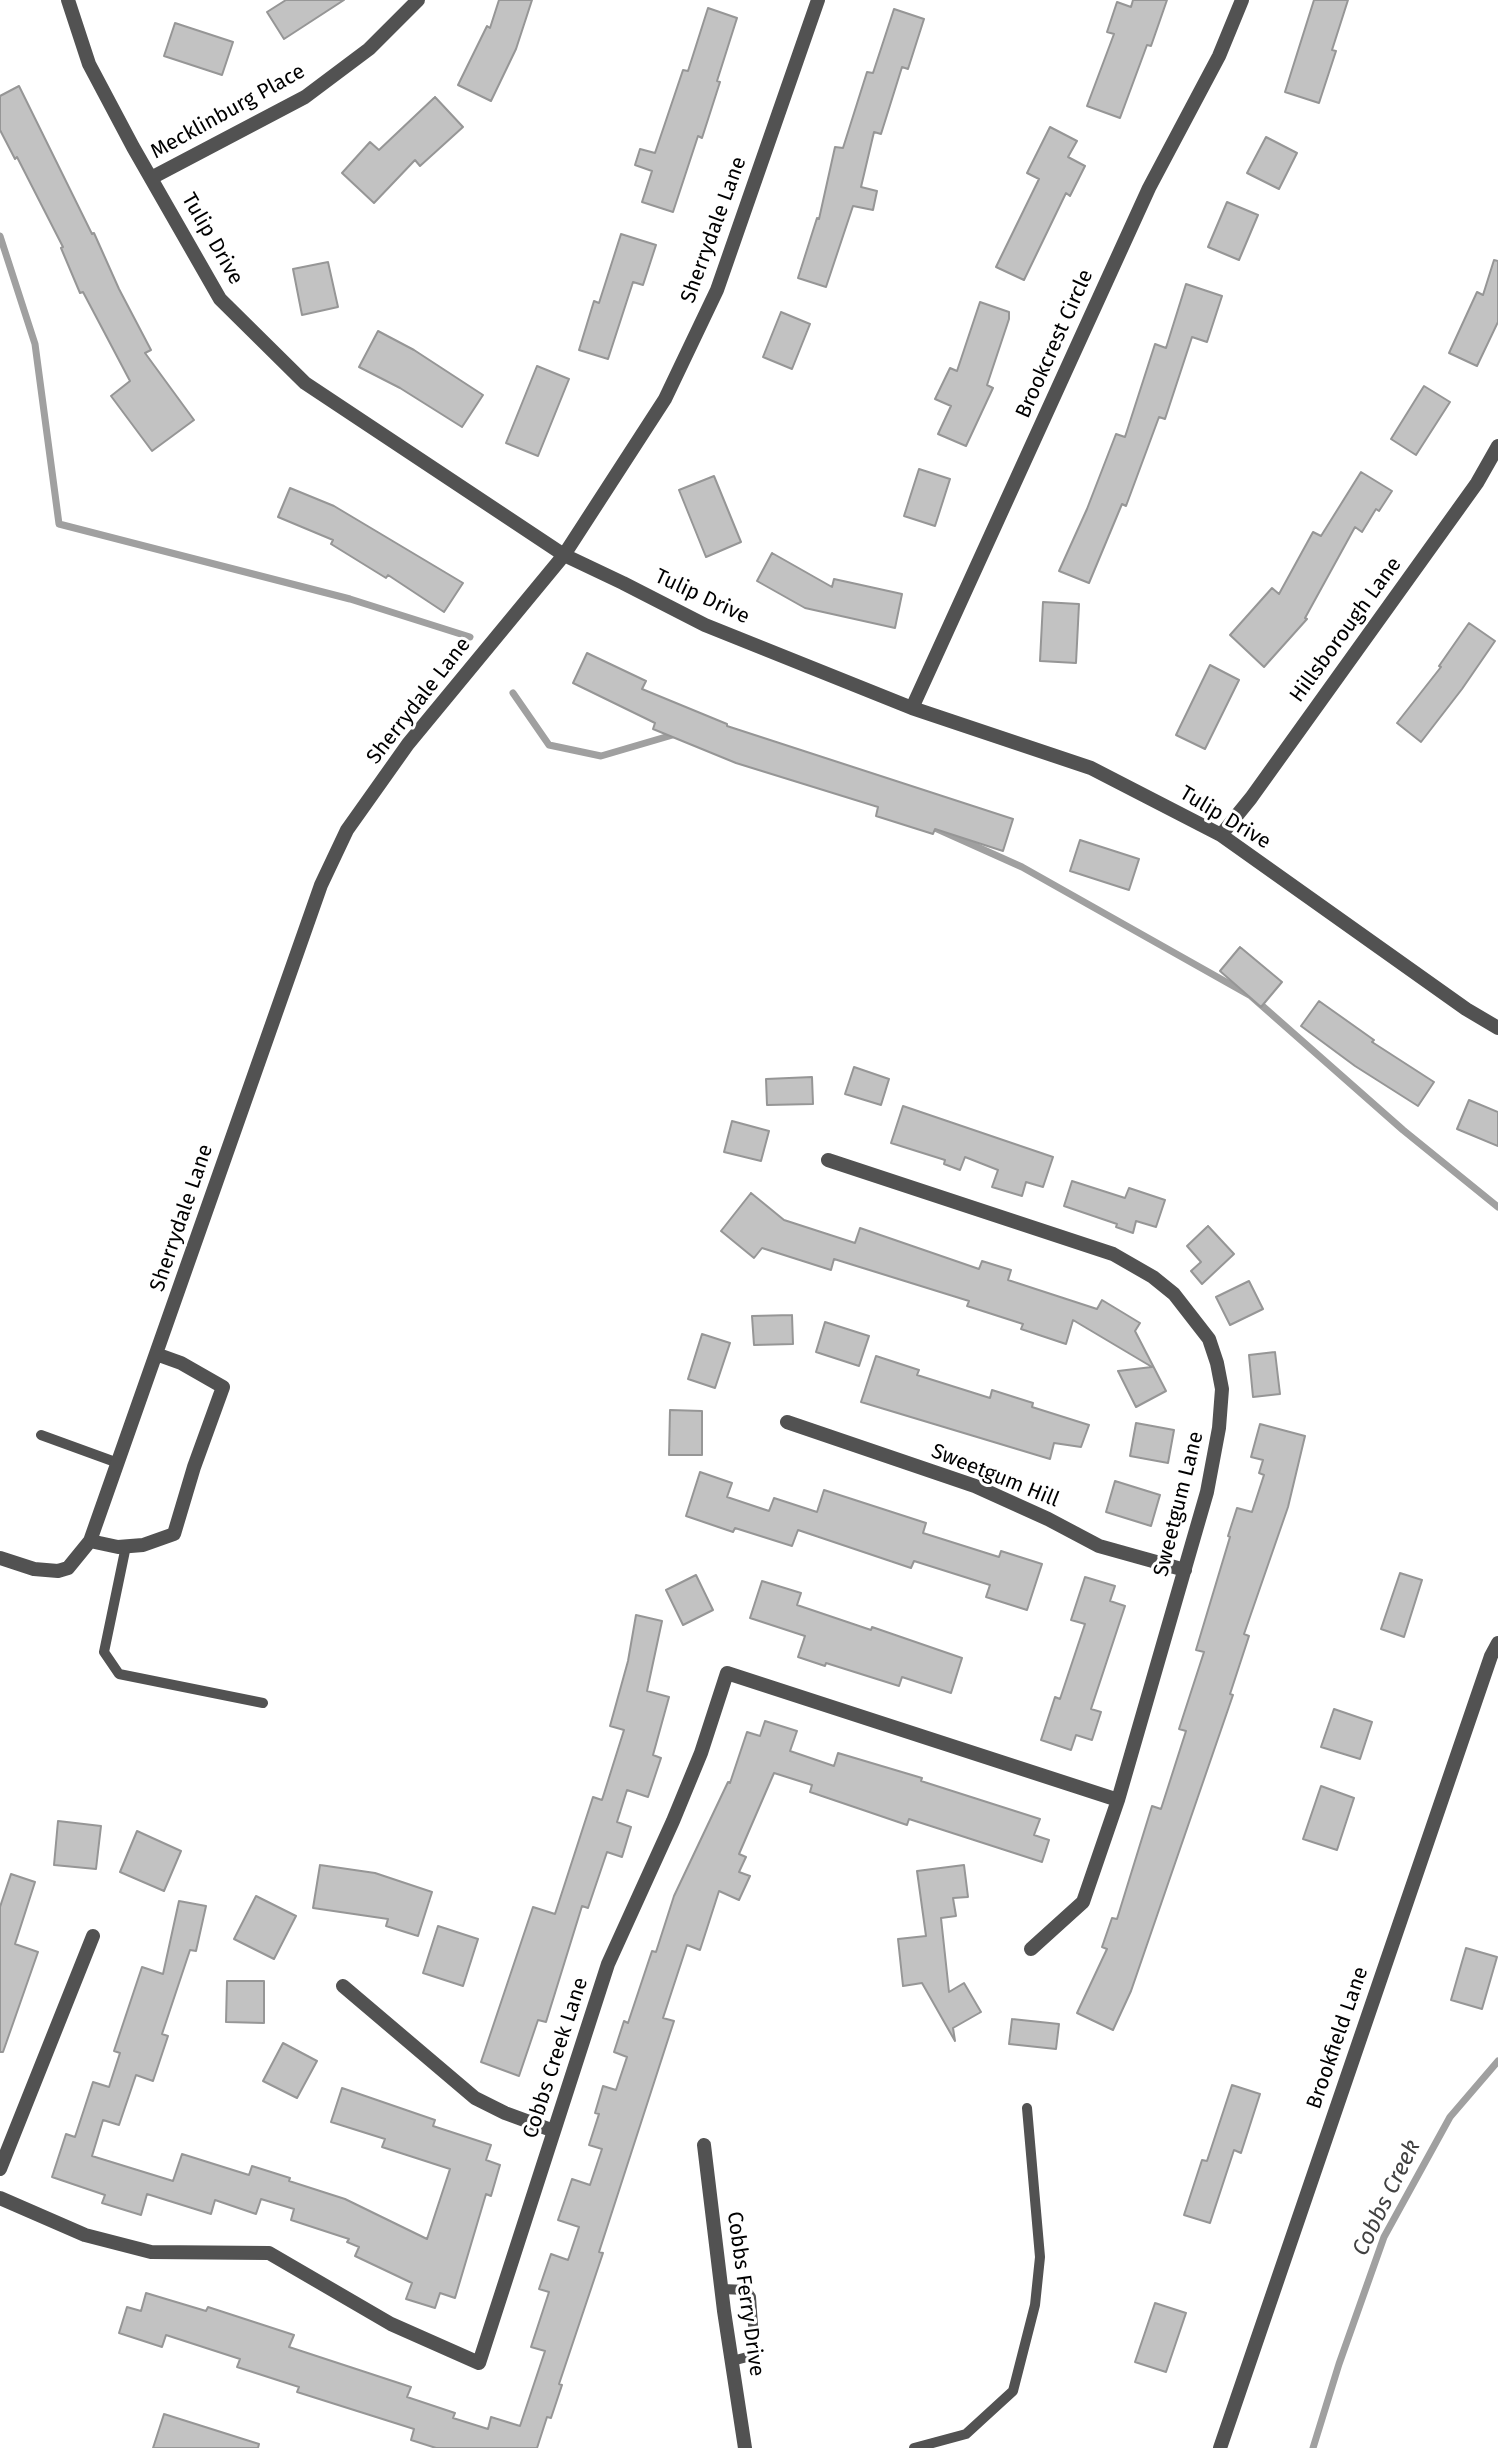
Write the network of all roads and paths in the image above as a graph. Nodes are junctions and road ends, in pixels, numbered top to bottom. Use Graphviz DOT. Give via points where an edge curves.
graph roads {
  1 [pos="68,0"];
  2 [pos="418,0"];
  3 [pos="818,0"];
  4 [pos="1241,0"];
  5 [pos="153,177"];
  6 [pos="1498,446"];
  7 [pos="564,555"];
  8 [pos="912,708"];
  9 [pos="1221,835"];
  10 [pos="1498,1028"];
  11 [pos="828,1160"];
  12 [pos="156,1354"];
  13 [pos="787,1422"];
  14 [pos="41,1435"];
  15 [pos="118,1463"];
  16 [pos="90,1541"];
  17 [pos="126,1546"];
  18 [pos="0,1558"];
  19 [pos="1185,1570"];
  20 [pos="1498,1643"];
  21 [pos="263,1703"];
  22 [pos="1118,1800"];
  23 [pos="93,1936"];
  24 [pos="1031,1949"];
  25 [pos="343,1986"];
  26 [pos="1027,2108"];
  27 [pos="554,2130"];
  28 [pos="704,2145"];
  29 [pos="0,2169"];
  30 [pos="0,2198"];
  31 [pos="722,2289"];
  32 [pos="732,2361"];
  33 [pos="745,2448"];
  34 [pos="914,2448"];
  35 [pos="1220,2448"];
  1 -- 5 [label="street, Tulip Drive" via="89,64"];
  2 -- 5 [label="street, Mecklinburg Place" via="369,50 305,97"];
  3 -- 7 [label="street, Sherrydale Lane" via="717,290 686,360"];
  4 -- 8 [label="street, Brookcrest Circle" via="1219,56 1149,188"];
  5 -- 7 [label="street, Tulip Drive" via="220,299 305,383"];
  6 -- 9 [label="street, Hillsborough Lane" via="1477,483"];
  7 -- 8 [label="street, Tulip Drive" via="705,625"];
  7 -- 12 [label="street, Sherrydale Lane" via="408,744 347,830 321,885"];
  8 -- 9 [label="street, Tulip Drive" via="1091,768"];
  9 -- 10 [label="street, Tulip Drive"];
  11 -- 19 [label="street, Sweetgum Lane" via="1113,1254 1174,1294 1209,1339 1222,1389 1208,1492"];
  12 -- 15 [label="street, Sherrydale Lane"];
  12 -- 17 [label="street" via="223,1387 174,1534"];
  13 -- 19 [label="street, Sweetgum Hill" via="975,1486 1099,1546"];
  14 -- 15 [label="lane"];
  15 -- 16 [label="street, Sherrydale Lane"];
  16 -- 17 [label="street"];
  16 -- 18 [label="street, Sherrydale Lane" via="68,1568 58,1571"];
  17 -- 21 [label="lane" via="104,1652 119,1674"];
  19 -- 22 [label="street, Sweetgum Lane"];
  20 -- 35 [label="street, Brookfield Lane"];
  22 -- 24 [label="street, Sweetgum Lane" via="1083,1902"];
  22 -- 27 [label="street, Cobbs Creek Lane" via="727,1673 687,1787 608,1964"];
  23 -- 29 [label="street"];
  25 -- 27 [label="street" via="475,2098"];
  26 -- 34 [label="lane" via="1040,2258 1035,2305 1013,2391 966,2434"];
  27 -- 30 [label="street, Cobbs Creek Lane" via="479,2363 391,2324 269,2253 151,2252 85,2235"];
  28 -- 31 [label="street, Cobbs Ferry Drive"];
  31 -- 32 [label="street, Cobbs Ferry Drive"];
  31 -- 32 [label="lane" via="746,2290 751,2297 755,2353"];
  32 -- 33 [label="street, Cobbs Ferry Drive"];
}
